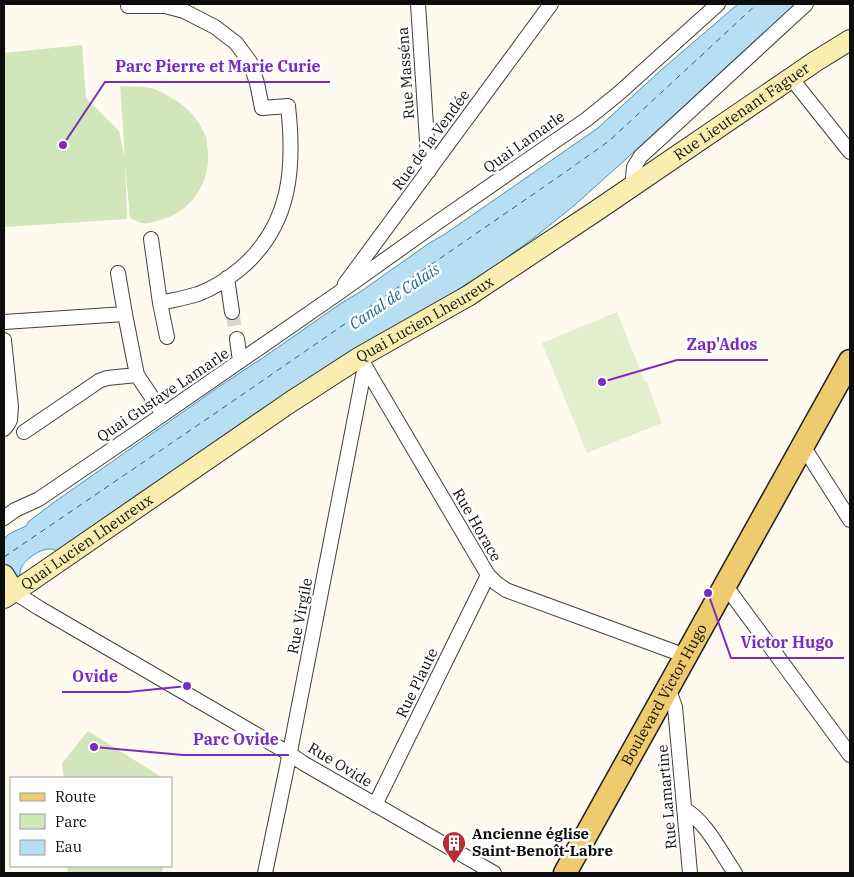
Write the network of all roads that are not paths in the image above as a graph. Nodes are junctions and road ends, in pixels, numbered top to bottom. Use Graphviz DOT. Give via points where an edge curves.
graph roads {
  1 [pos="418,4"];
  2 [pos="550,4"];
  3 [pos="718,4"];
  4 [pos="806,4"];
  5 [pos="128,6"];
  6 [pos="850,40"];
  7 [pos="791,78"];
  8 [pos="850,152"];
  9 [pos="429,171"];
  10 [pos="634,185"];
  11 [pos="151,239"];
  12 [pos="118,272"];
  13 [pos="227,278"];
  14 [pos="337,294"];
  15 [pos="160,303"];
  16 [pos="232,312"];
  17 [pos="125,314"];
  18 [pos="4,322"];
  19 [pos="167,338"];
  20 [pos="237,339"];
  21 [pos="4,340"];
  22 [pos="850,360"];
  23 [pos="240,361"];
  24 [pos="363,361"];
  25 [pos="137,375"];
  26 [pos="163,414"];
  27 [pos="4,429"];
  28 [pos="24,432"];
  29 [pos="803,446"];
  30 [pos="4,518"];
  31 [pos="850,520"];
  32 [pos="4,575"];
  33 [pos="488,575"];
  34 [pos="725,585"];
  35 [pos="9,595"];
  36 [pos="686,656"];
  37 [pos="668,690"];
  38 [pos="290,754"];
  39 [pos="850,756"];
  40 [pos="375,805"];
  41 [pos="684,809"];
  42 [pos="265,873"];
  43 [pos="494,873"];
  44 [pos="565,873"];
  45 [pos="690,873"];
  46 [pos="735,873"];
  1 -- 9 [label="street, Rue Masséna"];
  2 -- 9 [label="street, Rue de la Vendée"];
  3 -- 14 [label="street, Quai Lamarle" via="587,118"];
  4 -- 10 [label="street" via="640,156 634,167"];
  5 -- 13 [label="street" via="164,6 215,27 236,43 250,62 262,108 288,106 292,147 288,186 281,212 258,251"];
  6 -- 7 [label="street, Rue Lieutenant Faguer"];
  7 -- 8 [label="street"];
  7 -- 10 [label="street, Rue Lieutenant Faguer"];
  9 -- 14 [label="street, Rue de la Vendée"];
  10 -- 24 [label="street, Quai Lucien Lheureux" via="468,296"];
  11 -- 15 [label="street"];
  12 -- 17 [label="street"];
  13 -- 15 [label="street" via="200,294"];
  13 -- 16 [label="street"];
  14 -- 23 [label="street, Quai Gustave Lamarle"];
  15 -- 19 [label="street"];
  17 -- 18 [label="street"];
  17 -- 25 [label="street"];
  20 -- 23 [label="street"];
  21 -- 27 [label="street" via="11,407 10,420"];
  22 -- 29 [label="main road, Boulevard Victor Hugo"];
  23 -- 26 [label="street, Quai Gustave Lamarle"];
  24 -- 33 [label="street, Rue Horace"];
  24 -- 35 [label="street, Quai Lucien Lheureux" via="289,403"];
  24 -- 38 [label="street, Rue Virgile"];
  25 -- 26 [label="street"];
  25 -- 28 [label="street" via="103,379"];
  26 -- 30 [label="street, Quai Gustave Lamarle" via="39,499"];
  29 -- 31 [label="street"];
  29 -- 34 [label="main road, Boulevard Victor Hugo"];
  32 -- 35 [label="street"];
  33 -- 36 [label="street, Rue Horace" via="506,590"];
  33 -- 40 [label="street, Rue Plaute"];
  34 -- 36 [label="main road, Boulevard Victor Hugo"];
  34 -- 39 [label="street"];
  35 -- 38 [label="street, Rue Ovide"];
  36 -- 37 [label="main road, Boulevard Victor Hugo"];
  37 -- 41 [label="street, Rue Lamartine" via="675,707"];
  37 -- 44 [label="main road, Boulevard Victor Hugo"];
  38 -- 40 [label="street, Rue Ovide"];
  38 -- 42 [label="street, Rue Virgile"];
  40 -- 43 [label="street, Rue Ovide"];
  41 -- 45 [label="street, Rue Lamartine"];
  41 -- 46 [label="street" via="704,827"];
}
